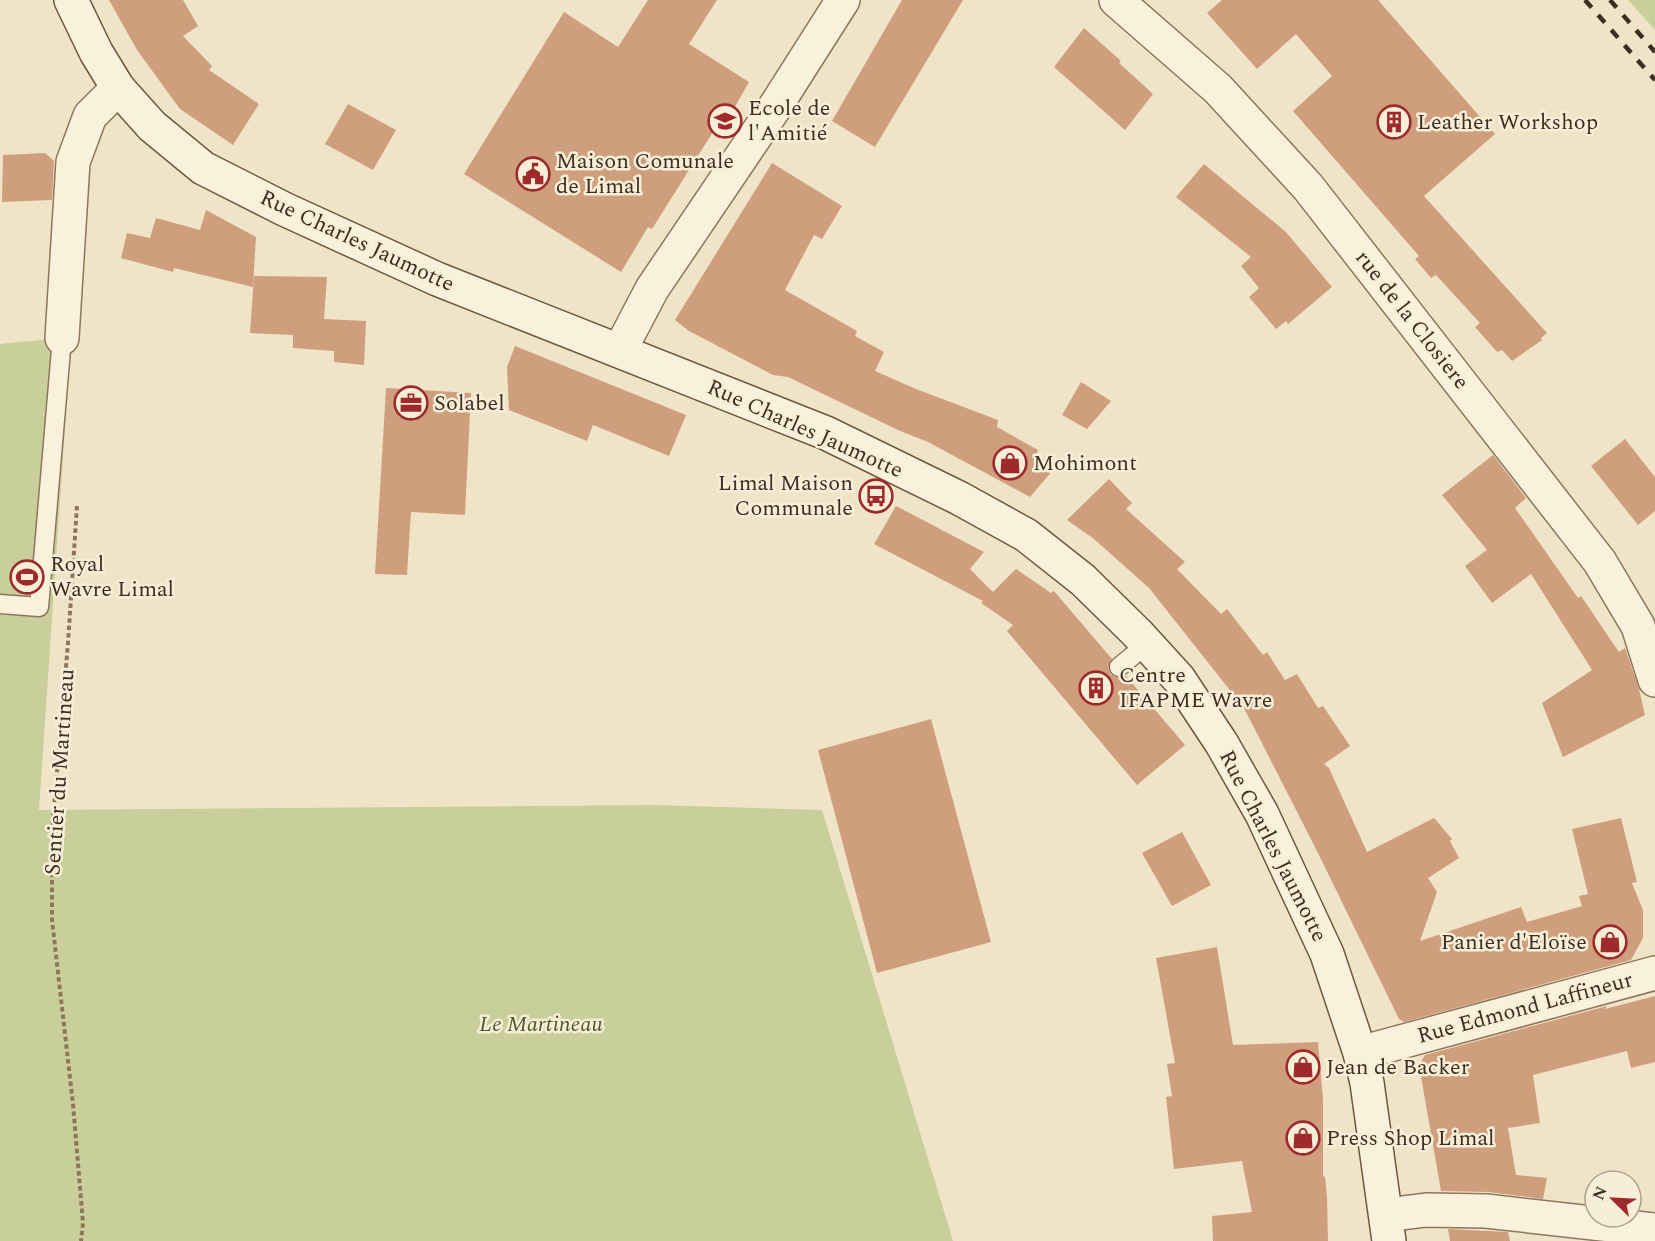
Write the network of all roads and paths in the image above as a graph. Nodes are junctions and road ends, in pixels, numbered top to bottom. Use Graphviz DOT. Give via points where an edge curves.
graph roads {
  1 [pos="71,0"];
  2 [pos="843,0"];
  3 [pos="1116,0"];
  4 [pos="118,88"];
  5 [pos="62,338"];
  6 [pos="620,350"];
  7 [pos="77,496"];
  8 [pos="0,604"];
  9 [pos="1147,644"];
  10 [pos="1119,667"];
  11 [pos="1655,680"];
  12 [pos="1655,973"];
  13 [pos="1360,1053"];
  14 [pos="1387,1228"];
  15 [pos="1655,1230"];
  16 [pos="81,1241"];
  1 -- 4 [label="street, Rue Charles Jaumotte"];
  2 -- 6 [label="street" via="652,289"];
  3 -- 11 [label="street, rue de la Closiere" via="1218,89 1308,187 1600,562 1638,626"];
  4 -- 5 [label="street" via="90,116 73,162"];
  4 -- 6 [label="street, Rue Charles Jaumotte" via="152,126 203,168 398,262"];
  5 -- 8 [label="lane" via="39,607"];
  6 -- 9 [label="street, Rue Charles Jaumotte" via="826,434 1026,535 1083,580"];
  7 -- 16 [label="path, Sentier du Martineau" via="52,831 52,909 75,1128"];
  9 -- 10 [label="lane"];
  9 -- 13 [label="street, Rue Charles Jaumotte" via="1179,679 1262,814 1327,954"];
  12 -- 13 [label="street, Rue Edmond Laffineur"];
  13 -- 14 [label="street, Rue Charles Jaumotte"];
  14 -- 15 [label="street" via="1426,1210 1486,1211"];
}
